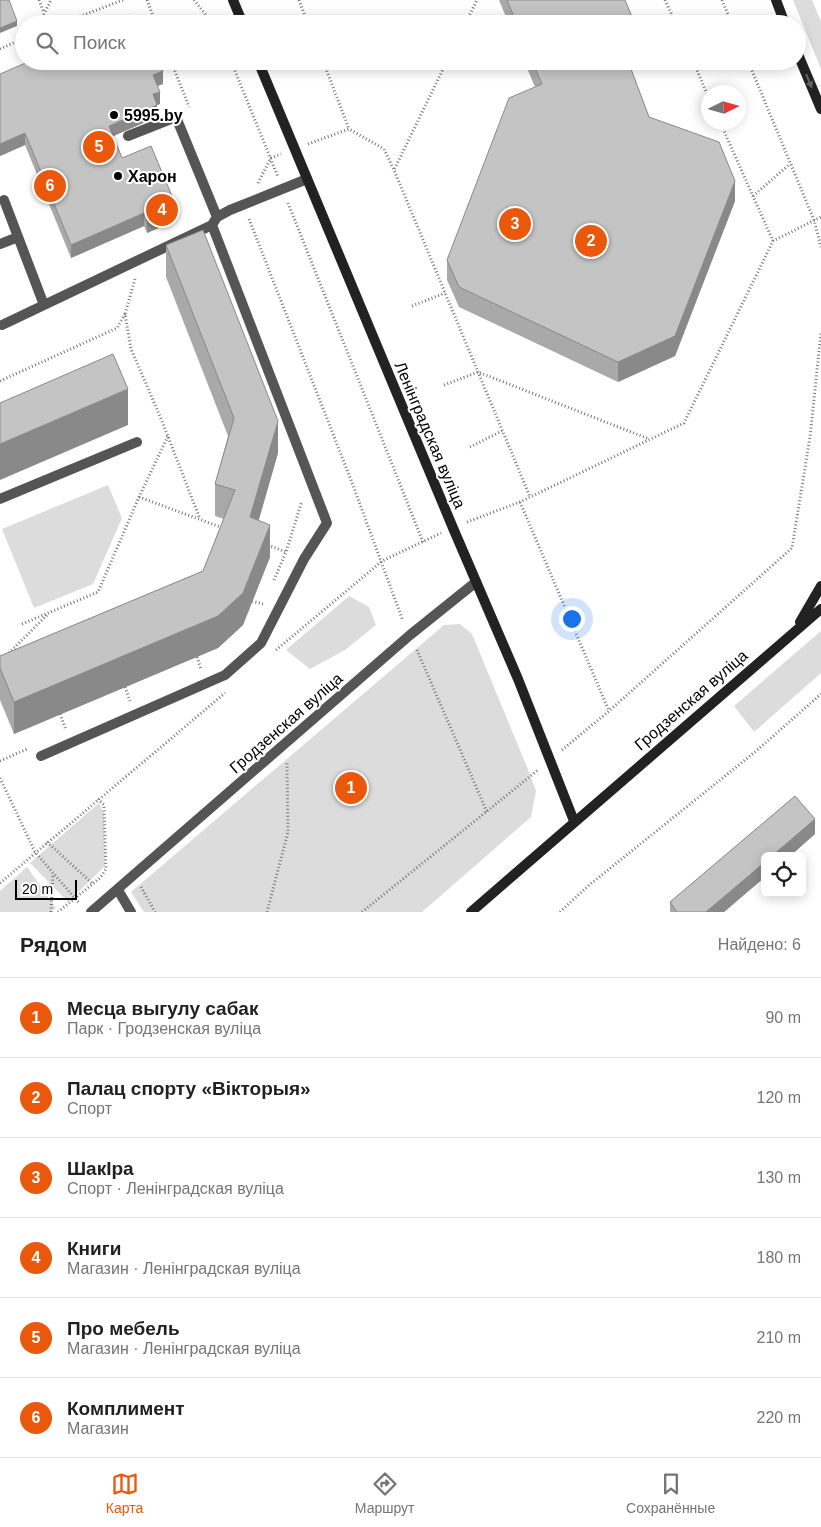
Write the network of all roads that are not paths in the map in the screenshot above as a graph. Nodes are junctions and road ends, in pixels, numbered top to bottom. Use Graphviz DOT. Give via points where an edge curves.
graph roads {
  1 [pos="233,0"];
  2 [pos="776,0"];
  3 [pos="239,15"];
  4 [pos="782,15"];
  5 [pos="262,70"];
  6 [pos="805,70"];
  7 [pos="821,109"];
  8 [pos="128,136"];
  9 [pos="307,179"];
  10 [pos="4,200"];
  11 [pos="214,221"];
  12 [pos="18,236"];
  13 [pos="0,244"];
  14 [pos="44,305"];
  15 [pos="2,325"];
  16 [pos="137,442"];
  17 [pos="0,499"];
  18 [pos="476,582"];
  19 [pos="821,586"];
  20 [pos="821,609"];
  21 [pos="795,630"];
  22 [pos="41,756"];
  23 [pos="574,821"];
  24 [pos="118,890"];
  25 [pos="91,912"];
  26 [pos="131,912"];
  27 [pos="471,912"];
  1 -- 3 [label="main road"];
  2 -- 4 [label="main road"];
  5 -- 9 [label="main road, Ленінградская вуліца"];
  6 -- 7 [label="main road, one-way"];
  8 -- 11 [label="street" via="176,117"];
  9 -- 11 [label="street" via="244,204"];
  9 -- 18 [label="main road, Ленінградская вуліца"];
  10 -- 12 [label="street"];
  11 -- 14 [label="street"];
  11 -- 22 [label="street" via="327,523 304,559 261,643 225,675"];
  12 -- 13 [label="street"];
  12 -- 14 [label="street"];
  14 -- 15 [label="street"];
  16 -- 17 [label="street"];
  18 -- 23 [label="main road, Ленінградская вуліца"];
  18 -- 24 [label="street, Гродзенская вуліца" via="410,635"];
  19 -- 21 [label="main road, Гродзенская вуліца"];
  20 -- 21 [label="main road, Гродзенская вуліца"];
  21 -- 23 [label="main road, Гродзенская вуліца"];
  23 -- 27 [label="main road, Гродзенская вуліца"];
  24 -- 25 [label="street, Гродзенская вуліца"];
  24 -- 26 [label="street"];
}
